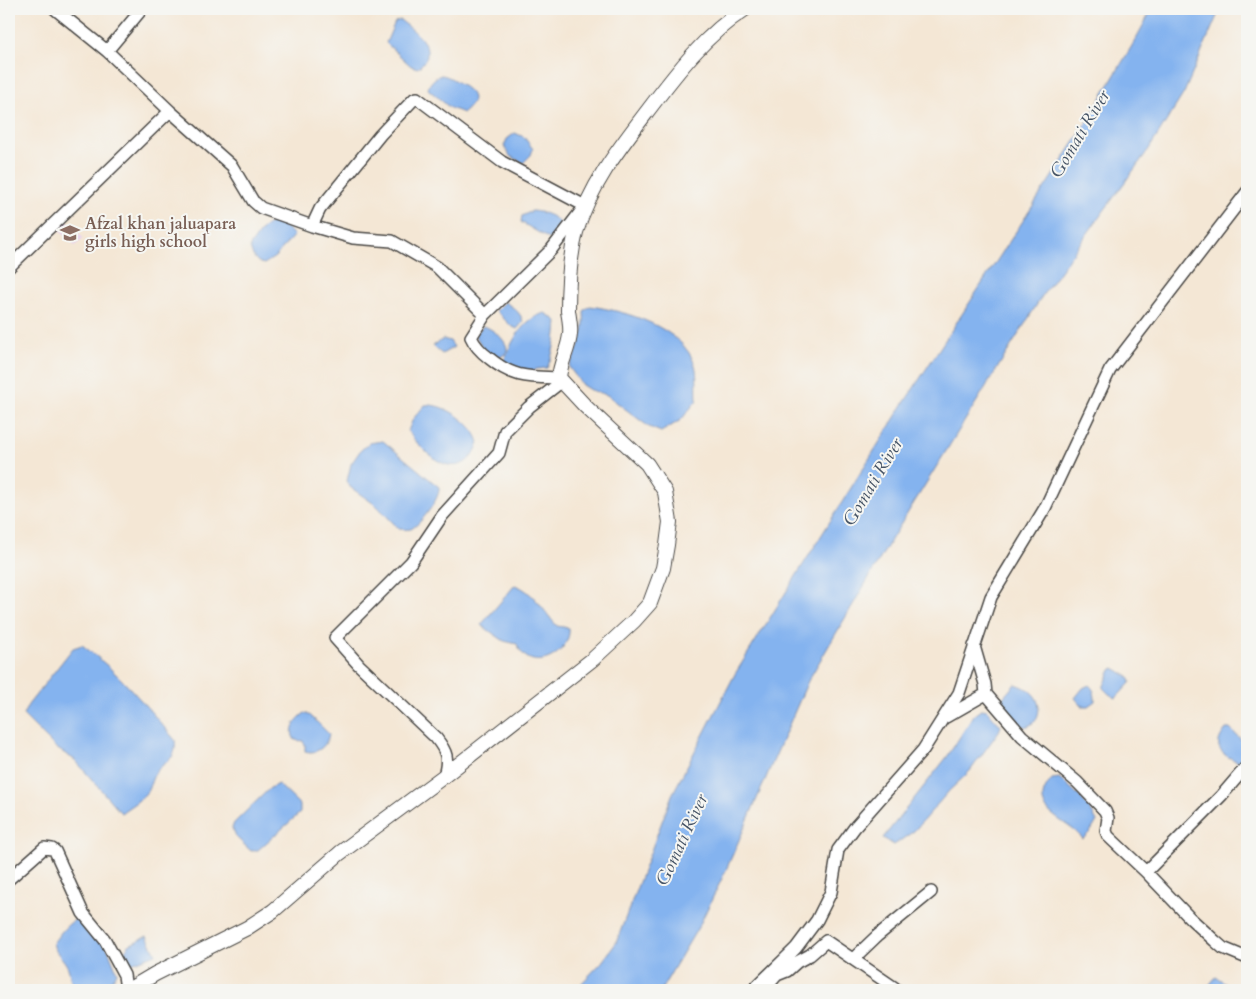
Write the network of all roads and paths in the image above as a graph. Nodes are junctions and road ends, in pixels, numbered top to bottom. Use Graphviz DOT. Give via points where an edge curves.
graph roads {
  1 [pos="54,9"];
  2 [pos="142,9"];
  3 [pos="745,9"];
  4 [pos="107,51"];
  5 [pos="170,111"];
  6 [pos="1247,192"];
  7 [pos="585,206"];
  8 [pos="312,226"];
  9 [pos="9,267"];
  10 [pos="485,314"];
  11 [pos="560,380"];
  12 [pos="974,646"];
  13 [pos="986,694"];
  14 [pos="942,719"];
  15 [pos="1246,767"];
  16 [pos="444,776"];
  17 [pos="1146,872"];
  18 [pos="9,878"];
  19 [pos="931,892"];
  20 [pos="1247,958"];
  21 [pos="853,959"];
  22 [pos="895,988"];
  23 [pos="127,990"];
  24 [pos="753,990"];
  25 [pos="764,990"];
  1 -- 4 [label="street"];
  2 -- 4 [label="street"];
  3 -- 7 [label="main road" via="704,42 680,69 622,144"];
  4 -- 5 [label="street"];
  5 -- 8 [label="street" via="232,166 261,208"];
  5 -- 9 [label="street"];
  6 -- 12 [label="street" via="1110,370 1045,508 992,597"];
  7 -- 8 [label="street" via="502,162 417,98 373,144 320,209"];
  7 -- 10 [label="street" via="551,250"];
  7 -- 11 [label="main road" via="576,234 569,281 570,334"];
  8 -- 10 [label="street" via="353,238 392,241 437,267"];
  10 -- 11 [label="street" via="471,337 497,365 512,374"];
  11 -- 16 [label="street" via="505,431 499,453 442,516 411,562 335,638 445,749"];
  11 -- 16 [label="main road" via="647,464 665,492 670,522 663,568 650,603 634,621 593,659"];
  12 -- 13 [label="street"];
  12 -- 14 [label="street" via="958,693"];
  13 -- 14 [label="street"];
  13 -- 17 [label="street" via="1022,736 1077,782 1105,811 1108,836"];
  14 -- 24 [label="street" via="923,750 838,850 831,892 817,920 796,948"];
  15 -- 17 [label="street"];
  16 -- 23 [label="main road" via="340,854 273,911 247,928"];
  17 -- 20 [label="street" via="1223,948"];
  18 -- 23 [label="street" via="44,848 55,851 83,913 106,940 124,975"];
  19 -- 21 [label="street"];
  21 -- 22 [label="street"];
  21 -- 25 [label="street" via="826,941 777,975"];
}
